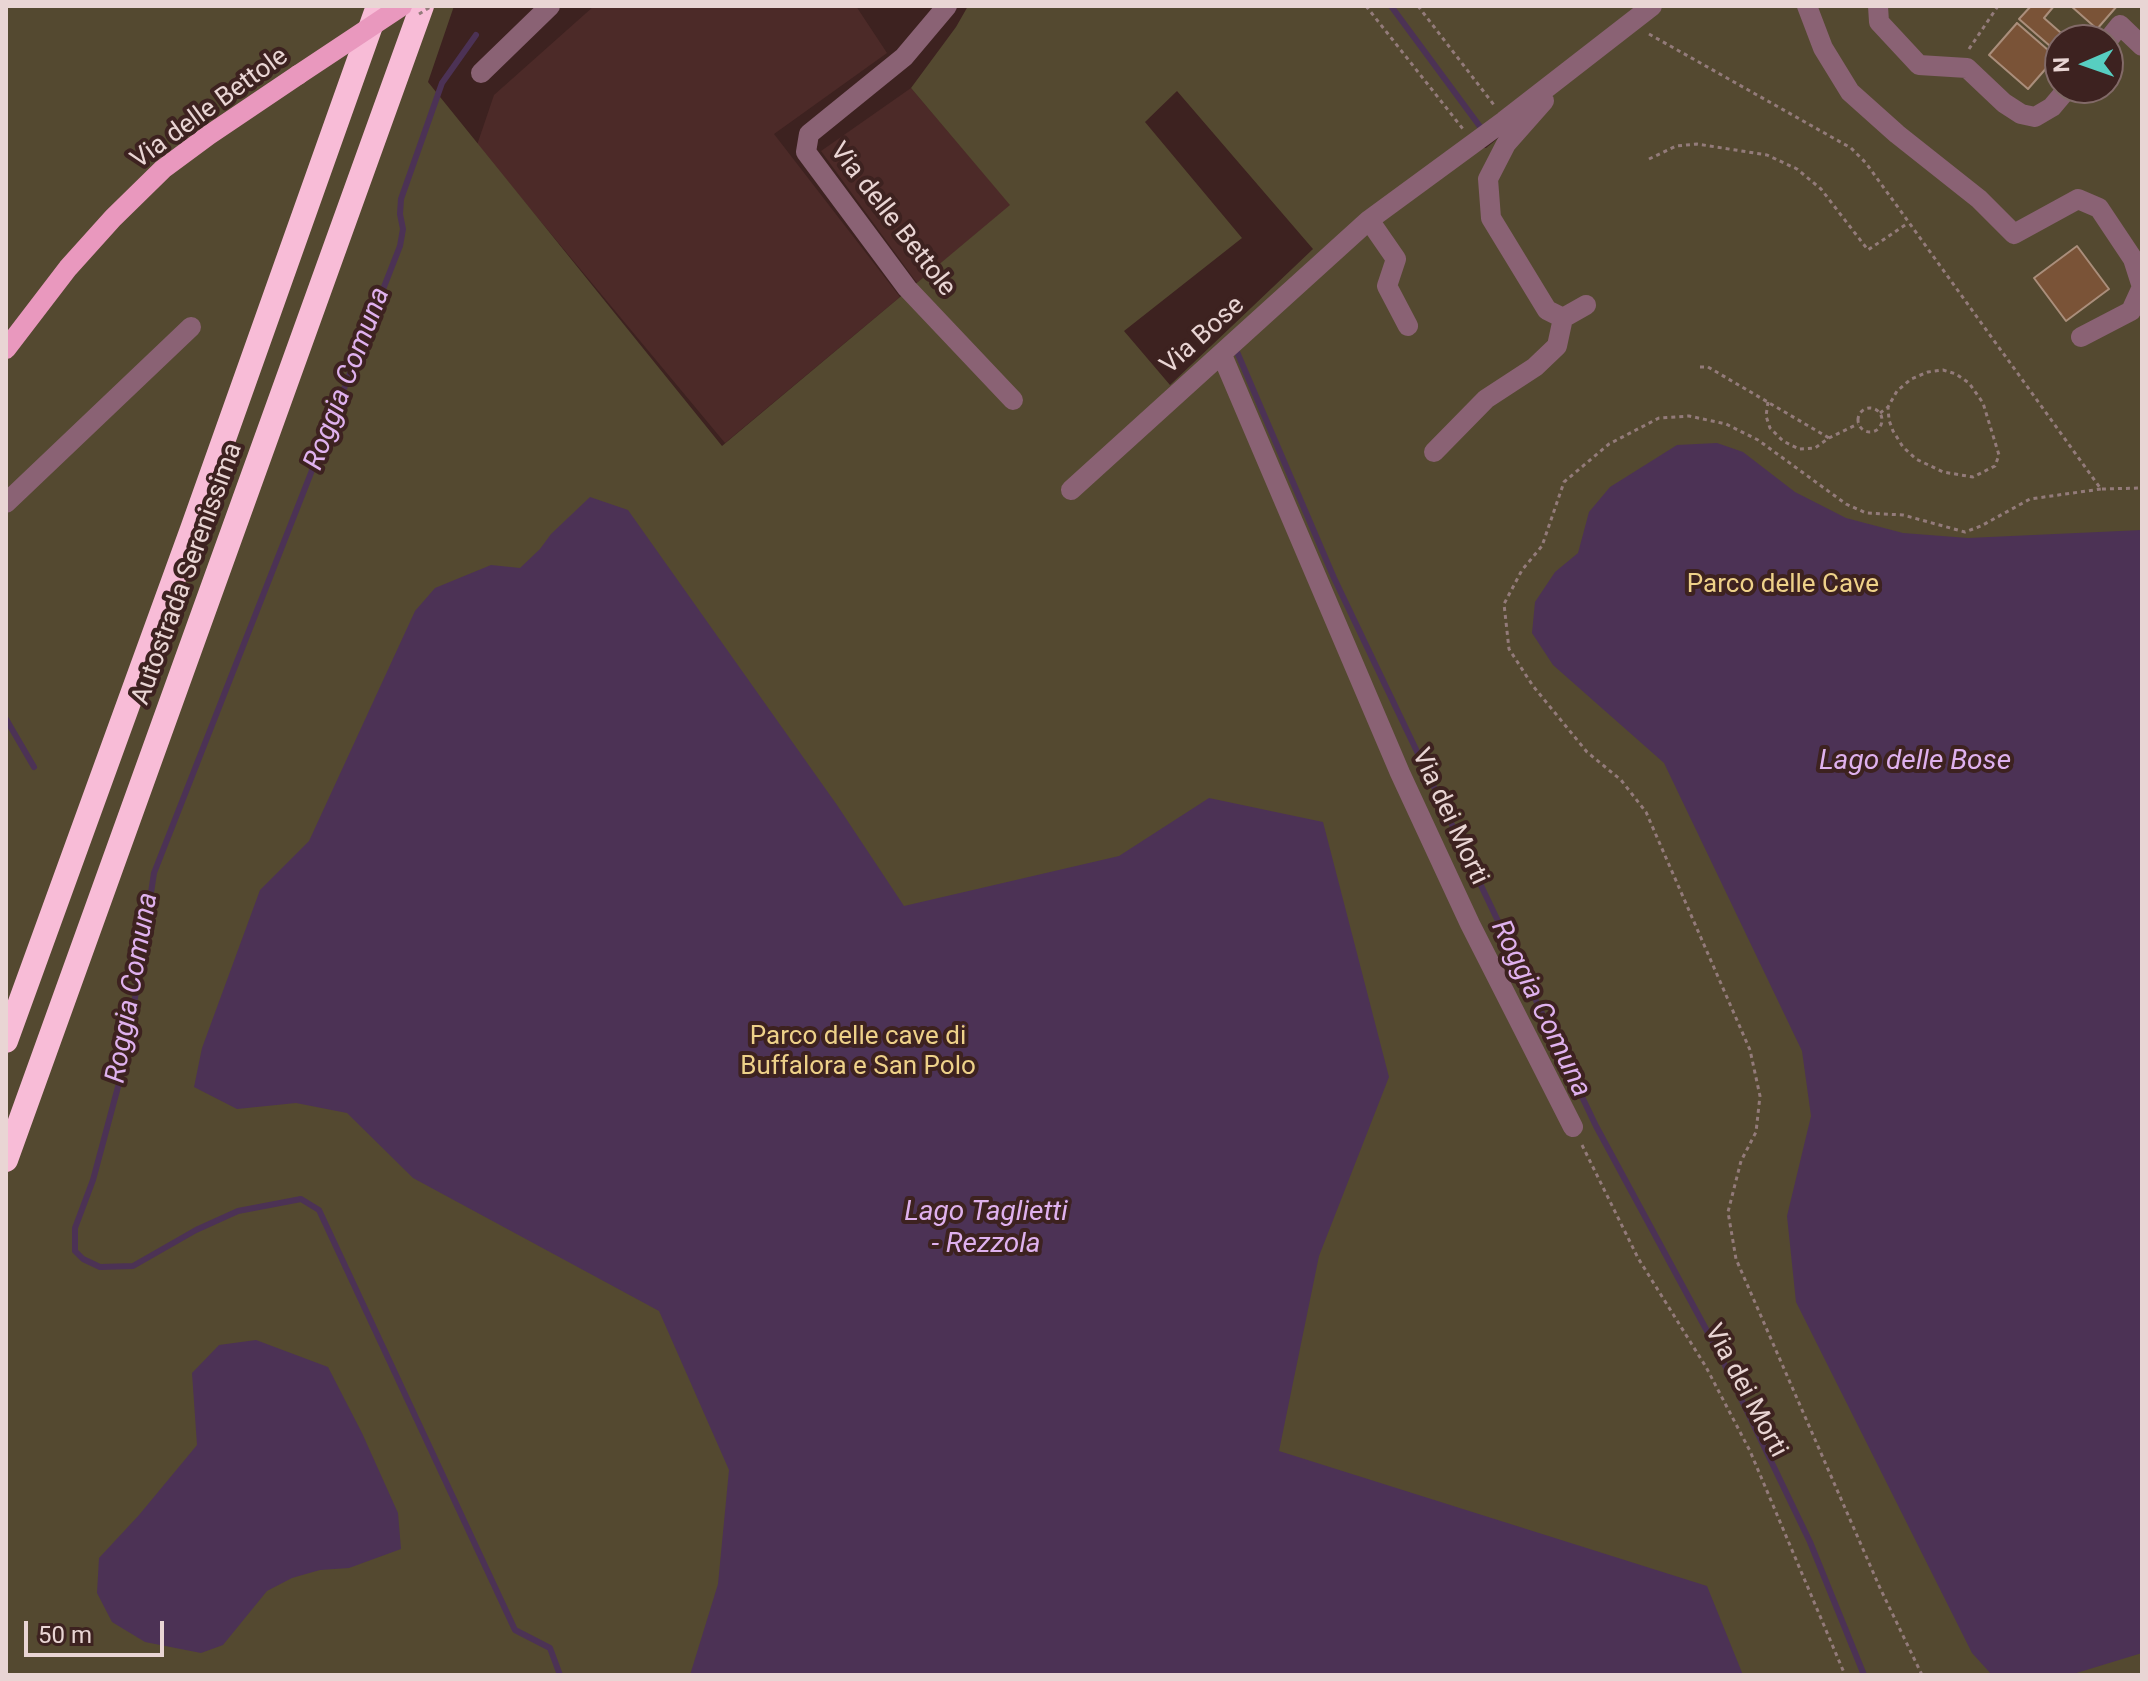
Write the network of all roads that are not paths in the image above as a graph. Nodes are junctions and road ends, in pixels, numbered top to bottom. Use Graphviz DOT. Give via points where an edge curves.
graph roads {
  1 [pos="378,6"];
  2 [pos="402,6"];
  3 [pos="422,6"];
  4 [pos="550,6"];
  5 [pos="947,6"];
  6 [pos="1652,6"];
  7 [pos="1807,6"];
  8 [pos="1878,6"];
  9 [pos="2124,29"];
  10 [pos="2142,46"];
  11 [pos="1575,66"];
  12 [pos="481,73"];
  13 [pos="2055,104"];
  14 [pos="1369,220"];
  15 [pos="1586,305"];
  16 [pos="1563,318"];
  17 [pos="1408,326"];
  18 [pos="191,327"];
  19 [pos="9,337"];
  20 [pos="2081,337"];
  21 [pos="1222,355"];
  22 [pos="1013,400"];
  23 [pos="1434,452"];
  24 [pos="1071,490"];
  25 [pos="6,503"];
  26 [pos="6,1041"];
  27 [pos="1573,1127"];
  28 [pos="6,1160"];
  1 -- 26 [label="highway, Autostrada Serenissima"];
  2 -- 19 [label="main road, Via delle Bettole, bridge" via="163,169"];
  3 -- 28 [label="highway, Autostrada Serenissima"];
  4 -- 12 [label="street"];
  5 -- 22 [label="street, Via delle Bettole" via="904,57 809,134 806,152 907,288"];
  6 -- 11 [label="street, Via Bose"];
  7 -- 20 [label="street" via="1823,48 1850,92 2014,234 2078,199 2099,208 2133,259 2142,287 2131,311"];
  8 -- 13 [label="street" via="1879,22 1919,65 1967,68 2021,114 2035,117"];
  9 -- 10 [label="street"];
  11 -- 14 [label="street, Via Bose"];
  11 -- 16 [label="street" via="1506,144 1488,179 1491,218 1547,310"];
  14 -- 17 [label="street" via="1396,259 1387,286"];
  14 -- 21 [label="street, Via Bose"];
  15 -- 16 [label="street"];
  16 -- 23 [label="street" via="1557,346 1486,399"];
  18 -- 25 [label="street"];
  21 -- 24 [label="street, Via Bose"];
  21 -- 27 [label="street, Via dei Morti" via="1400,773"];
}
